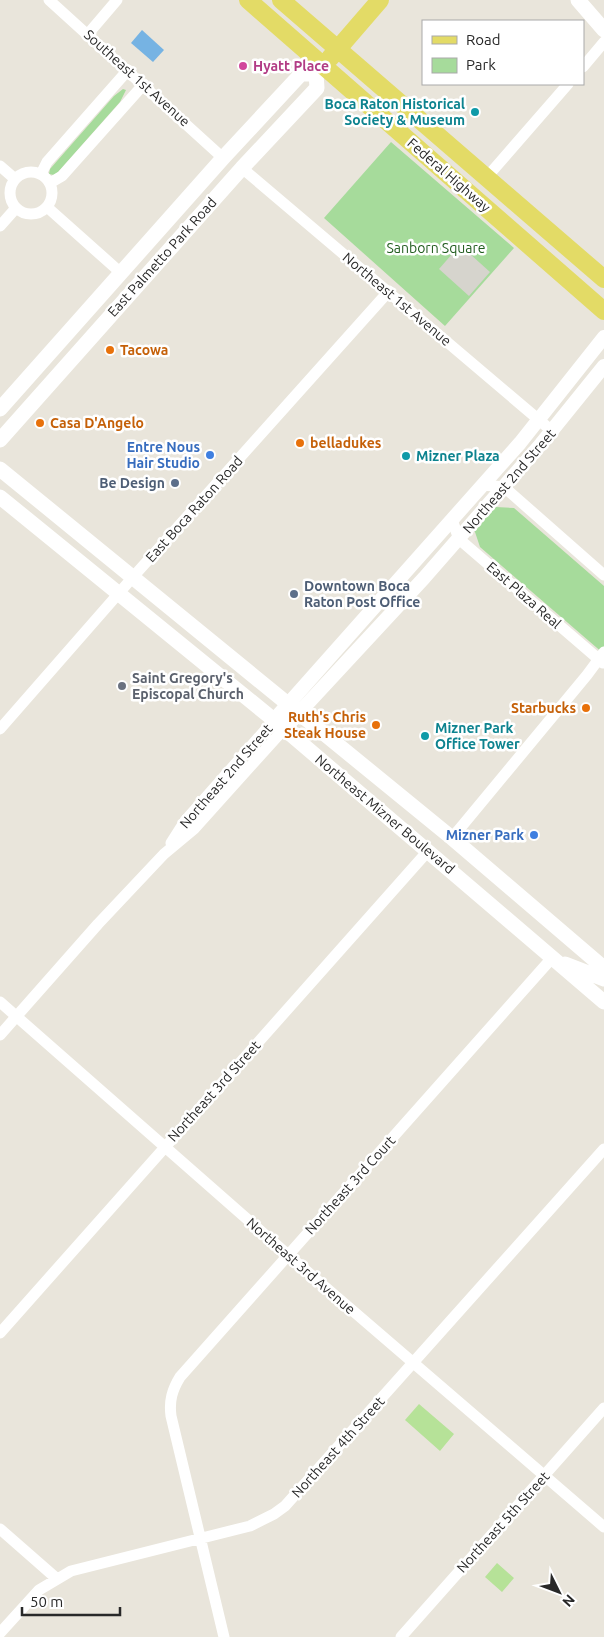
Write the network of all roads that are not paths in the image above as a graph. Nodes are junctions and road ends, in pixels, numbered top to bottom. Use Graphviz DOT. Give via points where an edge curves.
graph roads {
  1 [pos="50,0"];
  2 [pos="117,0"];
  3 [pos="248,0"];
  4 [pos="281,0"];
  5 [pos="380,0"];
  6 [pos="578,0"];
  7 [pos="604,30"];
  8 [pos="88,34"];
  9 [pos="604,42"];
  10 [pos="337,49"];
  11 [pos="584,66"];
  12 [pos="128,70"];
  13 [pos="320,70"];
  14 [pos="144,84"];
  15 [pos="567,85"];
  16 [pos="223,158"];
  17 [pos="0,166"];
  18 [pos="242,168"];
  19 [pos="41,174"];
  20 [pos="487,177"];
  21 [pos="15,179"];
  22 [pos="50,183"];
  23 [pos="48,207"];
  24 [pos="16,208"];
  25 [pos="0,226"];
  26 [pos="121,273"];
  27 [pos="604,279"];
  28 [pos="389,291"];
  29 [pos="604,310"];
  30 [pos="604,337"];
  31 [pos="604,366"];
  32 [pos="0,410"];
  33 [pos="540,420"];
  34 [pos="552,430"];
  35 [pos="0,440"];
  36 [pos="0,469"];
  37 [pos="484,485"];
  38 [pos="504,487"];
  39 [pos="0,497"];
  40 [pos="452,520"];
  41 [pos="459,538"];
  42 [pos="604,574"];
  43 [pos="133,577"];
  44 [pos="119,593"];
  45 [pos="602,659"];
  46 [pos="294,709"];
  47 [pos="279,725"];
  48 [pos="0,729"];
  49 [pos="208,795"];
  50 [pos="216,803"];
  51 [pos="452,838"];
  52 [pos="428,851"];
  53 [pos="164,854"];
  54 [pos="552,958"];
  55 [pos="604,968"];
  56 [pos="604,979"];
  57 [pos="0,1002"];
  58 [pos="604,1002"];
  59 [pos="17,1017"];
  60 [pos="0,1035"];
  61 [pos="164,1147"];
  62 [pos="604,1149"];
  63 [pos="288,1255"];
  64 [pos="0,1333"];
  65 [pos="413,1362"];
  66 [pos="604,1408"];
  67 [pos="544,1475"];
  68 [pos="604,1527"];
  69 [pos="0,1529"];
  70 [pos="200,1539"];
  71 [pos="56,1578"];
  72 [pos="0,1633"];
  73 [pos="224,1637"];
  74 [pos="401,1637"];
  1 -- 8 [label="street, Southeast 1st Avenue"];
  2 -- 8 [label="street"];
  3 -- 13 [label="main road, Federal Highway"];
  4 -- 10 [label="main road, Federal Highway"];
  5 -- 10 [label="main road, East Palmetto Park Road"];
  6 -- 7 [label="main road"];
  8 -- 12 [label="street, Southeast 1st Avenue"];
  9 -- 11 [label="street"];
  10 -- 13 [label="main road, East Palmetto Park Road"];
  10 -- 20 [label="main road, Federal Highway"];
  12 -- 14 [label="street, Southeast 1st Avenue"];
  12 -- 19 [label="street" via="47,162"];
  13 -- 16 [label="main road, East Palmetto Park Road" via="302,74"];
  13 -- 18 [label="main road, East Palmetto Park Road" via="316,88"];
  13 -- 29 [label="main road, Federal Highway"];
  14 -- 16 [label="street, Southeast 1st Avenue"];
  14 -- 22 [label="street" via="62,176"];
  15 -- 20 [label="street"];
  16 -- 26 [label="main road, East Palmetto Park Road"];
  17 -- 21 [label="street"];
  18 -- 28 [label="street, Northeast 1st Avenue"];
  18 -- 35 [label="main road, East Palmetto Park Road"];
  19 -- 21 [label="street" via="27,172"];
  19 -- 22 [label="street"];
  20 -- 27 [label="main road, Federal Highway"];
  21 -- 24 [label="street" via="10,191"];
  22 -- 23 [label="street" via="52,196"];
  23 -- 24 [label="street" via="28,215"];
  23 -- 26 [label="street"];
  24 -- 25 [label="street"];
  26 -- 32 [label="main road, East Palmetto Park Road"];
  28 -- 33 [label="street, Northeast 1st Avenue"];
  28 -- 43 [label="street, East Boca Raton Road"];
  30 -- 33 [label="street, Northeast 2nd Street"];
  31 -- 34 [label="street, Northeast 2nd Street"];
  33 -- 34 [label="street, Northeast 1st Avenue"];
  33 -- 37 [label="street, Northeast 2nd Street"];
  34 -- 38 [label="street, Northeast 2nd Street"];
  36 -- 43 [label="main road, Northeast Mizner Boulevard"];
  37 -- 38 [label="street"];
  37 -- 40 [label="street, Northeast 2nd Street"];
  38 -- 41 [label="street, Northeast 2nd Street"];
  38 -- 42 [label="street"];
  39 -- 44 [label="main road, Northeast Mizner Boulevard"];
  40 -- 41 [label="street, East Plaza Real"];
  40 -- 46 [label="street, Northeast 2nd Street"];
  41 -- 45 [label="street, East Plaza Real"];
  41 -- 46 [label="street, Northeast 2nd Street"];
  43 -- 44 [label="street, East Boca Raton Road"];
  43 -- 46 [label="main road, Northeast Mizner Boulevard"];
  44 -- 47 [label="main road, Northeast Mizner Boulevard"];
  44 -- 48 [label="street, East Boca Raton Road"];
  45 -- 51 [label="street"];
  46 -- 47 [label="street, Northeast 2nd Street"];
  46 -- 51 [label="main road, Northeast Mizner Boulevard"];
  47 -- 49 [label="street, Northeast 2nd Street"];
  47 -- 50 [label="street, Northeast 2nd Street"];
  47 -- 52 [label="main road, Northeast Mizner Boulevard"];
  49 -- 50 [label="street"];
  49 -- 53 [label="street, Northeast 2nd Street" via="185,821"];
  50 -- 53 [label="street, Northeast 2nd Street" via="194,829"];
  51 -- 55 [label="main road, Northeast Mizner Boulevard"];
  52 -- 54 [label="main road, Northeast Mizner Boulevard"];
  52 -- 61 [label="street, Northeast 3rd Street"];
  53 -- 59 [label="street, Northeast 2nd Street"];
  54 -- 56 [label="main road"];
  54 -- 58 [label="main road, Northeast Mizner Boulevard"];
  54 -- 63 [label="street, Northeast 3rd Court"];
  57 -- 59 [label="street, Northeast 3rd Avenue"];
  59 -- 60 [label="street, Northeast 2nd Street"];
  59 -- 61 [label="street, Northeast 3rd Avenue"];
  61 -- 63 [label="street, Northeast 3rd Avenue"];
  61 -- 64 [label="street, Northeast 3rd Street"];
  62 -- 65 [label="street, Northeast 4th Street"];
  63 -- 65 [label="street, Northeast 3rd Avenue"];
  63 -- 70 [label="street, Northeast 3rd Court" via="180,1377 173,1390 171,1416"];
  65 -- 67 [label="street, Northeast 3rd Avenue"];
  65 -- 70 [label="street, Northeast 4th Street" via="285,1506 250,1526"];
  66 -- 67 [label="street, Northeast 5th Street"];
  67 -- 68 [label="street, Northeast 3rd Avenue"];
  67 -- 74 [label="street, Northeast 5th Street"];
  69 -- 71 [label="street"];
  70 -- 71 [label="street, Northeast 4th Street" via="84,1567"];
  70 -- 73 [label="street, Northeast 3rd Court"];
  71 -- 72 [label="street, Northeast 4th Street" via="39,1590"];
}
